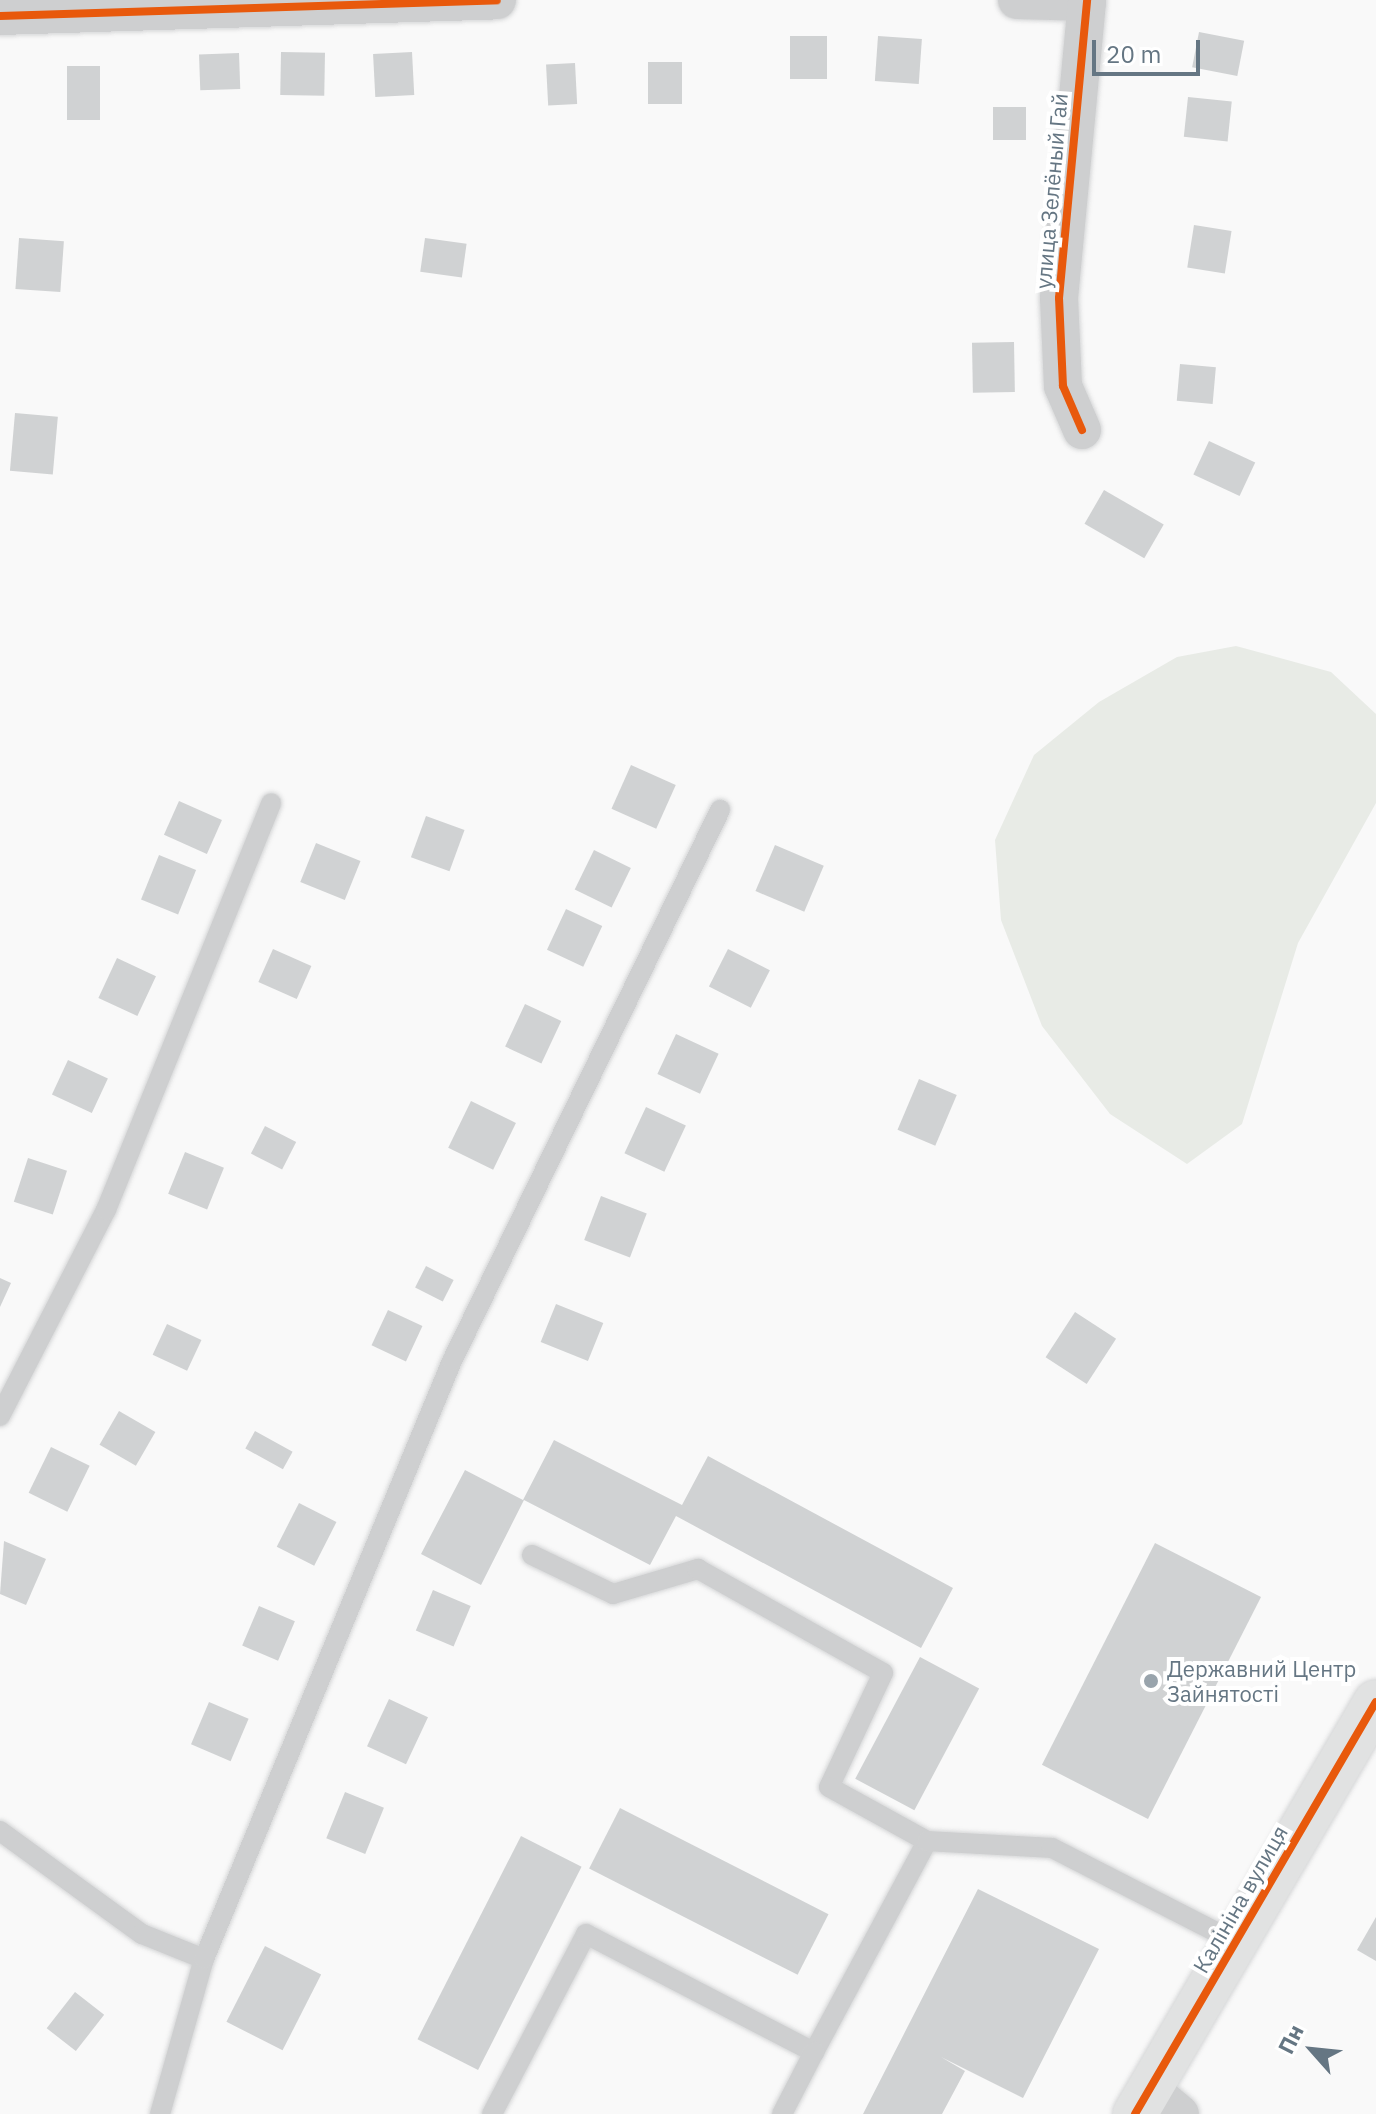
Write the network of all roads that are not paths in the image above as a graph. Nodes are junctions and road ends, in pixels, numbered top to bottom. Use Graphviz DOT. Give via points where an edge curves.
graph roads {
  1 [pos="497,0"];
  2 [pos="1017,0"];
  3 [pos="1087,1"];
  4 [pos="0,16"];
  5 [pos="1082,430"];
  6 [pos="271,803"];
  7 [pos="720,810"];
  8 [pos="0,1416"];
  9 [pos="532,1555"];
  10 [pos="1376,1702"];
  11 [pos="0,1831"];
  12 [pos="927,1841"];
  13 [pos="1236,1942"];
  14 [pos="204,1959"];
  15 [pos="814,2052"];
  16 [pos="1155,2106"];
  17 [pos="160,2114"];
  18 [pos="492,2114"];
  19 [pos="782,2114"];
  1 -- 4 [label="street"];
  2 -- 3 [label="street, улица Зелёный Гай"];
  3 -- 5 [label="street, улица Зелёный Гай" via="1059,298 1063,386"];
  6 -- 8 [label="lane" via="106,1210"];
  7 -- 14 [label="lane" via="452,1361"];
  9 -- 12 [label="lane" via="613,1594 698,1569 883,1673 829,1787"];
  10 -- 13 [label="street, Калініна вулиця"];
  11 -- 14 [label="lane" via="142,1934"];
  12 -- 13 [label="lane" via="1052,1848"];
  12 -- 15 [label="lane"];
  13 -- 16 [label="street, Калініна вулиця"];
  14 -- 17 [label="lane"];
  15 -- 18 [label="lane" via="586,1934"];
  15 -- 19 [label="lane"];
}
